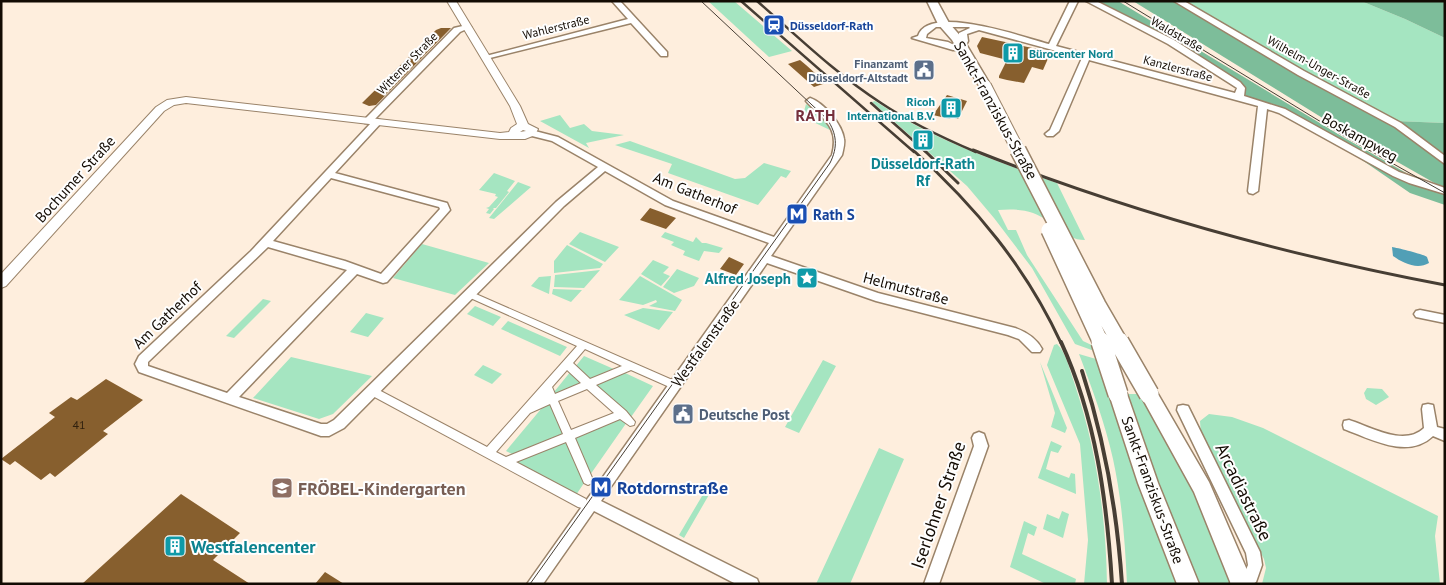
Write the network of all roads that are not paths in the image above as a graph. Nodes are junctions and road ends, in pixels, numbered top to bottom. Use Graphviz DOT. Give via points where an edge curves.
graph roads {
  1 [pos="450,1"];
  2 [pos="616,1"];
  3 [pos="932,1"];
  4 [pos="1074,1"];
  5 [pos="1090,1"];
  6 [pos="1178,1"];
  7 [pos="632,20"];
  8 [pos="944,24"];
  9 [pos="466,27"];
  10 [pos="979,28"];
  11 [pos="957,46"];
  12 [pos="1051,47"];
  13 [pos="664,54"];
  14 [pos="486,57"];
  15 [pos="1086,57"];
  16 [pos="980,86"];
  17 [pos="1239,98"];
  18 [pos="810,101"];
  19 [pos="1263,105"];
  20 [pos="372,122"];
  21 [pos="527,129"];
  22 [pos="1050,134"];
  23 [pos="515,135"];
  24 [pos="1445,161"];
  25 [pos="605,167"];
  26 [pos="328,174"];
  27 [pos="1253,191"];
  28 [pos="1445,191"];
  29 [pos="264,242"];
  30 [pos="777,242"];
  31 [pos="765,258"];
  32 [pos="354,270"];
  33 [pos="1,283"];
  34 [pos="469,294"];
  35 [pos="1420,314"];
  36 [pos="1445,319"];
  37 [pos="583,345"];
  38 [pos="1036,349"];
  39 [pos="567,364"];
  40 [pos="630,366"];
  41 [pos="589,384"];
  42 [pos="674,385"];
  43 [pos="547,386"];
  44 [pos="372,391"];
  45 [pos="230,398"];
  46 [pos="553,399"];
  47 [pos="1428,409"];
  48 [pos="526,410"];
  49 [pos="1183,410"];
  50 [pos="622,414"];
  51 [pos="630,422"];
  52 [pos="1349,425"];
  53 [pos="1431,430"];
  54 [pos="1445,435"];
  55 [pos="569,436"];
  56 [pos="979,438"];
  57 [pos="489,453"];
  58 [pos="505,462"];
  59 [pos="588,480"];
  60 [pos="587,503"];
  61 [pos="1240,583"];
  62 [pos="534,584"];
  63 [pos="752,584"];
  64 [pos="931,584"];
  65 [pos="1188,584"];
  1 -- 9 [label="street"];
  2 -- 7 [label="street"];
  3 -- 8 [label="main road, Sankt-Franziskus-Straße"];
  4 -- 12 [label="street"];
  5 -- 17 [label="street, Waldstraße" via="1171,42 1237,84 1241,88"];
  6 -- 24 [label="street, Wilhelm-Unger-Straße" via="1398,125"];
  7 -- 13 [label="street"];
  7 -- 14 [label="street, Wahlerstraße"];
  8 -- 10 [label="street, Kanzlerstraße"];
  8 -- 11 [label="main road, Sankt-Franziskus-Straße" via="942,31"];
  8 -- 11 [label="street" via="918,38"];
  9 -- 14 [label="street"];
  9 -- 20 [label="street, Wittener Straße" via="457,30"];
  10 -- 11 [label="street" via="963,33 964,41"];
  10 -- 12 [label="street, Kanzlerstraße"];
  11 -- 16 [label="main road, Sankt-Franziskus-Straße"];
  12 -- 15 [label="street, Kanzlerstraße"];
  14 -- 21 [label="street"];
  15 -- 17 [label="street, Kanzlerstraße"];
  15 -- 22 [label="street" via="1054,132"];
  16 -- 61 [label="main road, Sankt-Franziskus-Straße, bridge" via="1098,305 1202,488"];
  16 -- 65 [label="main road, Sankt-Franziskus-Straße, bridge" via="1103,347 1154,500"];
  17 -- 19 [label="street, Kanzlerstraße"];
  18 -- 30 [label="street, Westfalenstraße" via="836,128 839,150"];
  19 -- 27 [label="street"];
  19 -- 28 [label="street, Boskampweg" via="1282,111 1396,174"];
  20 -- 23 [label="street"];
  20 -- 26 [label="street, Am Gatherhof"];
  20 -- 33 [label="street, Bochumer Straße" via="175,101 160,109"];
  21 -- 23 [label="street" via="515,130"];
  21 -- 25 [label="street, Am Gatherhof" via="555,138"];
  25 -- 30 [label="street, Am Gatherhof" via="669,203"];
  25 -- 34 [label="street, Am Gatherhof" via="560,204"];
  26 -- 29 [label="street, Am Gatherhof"];
  26 -- 32 [label="street" via="443,205 445,210 383,280"];
  29 -- 32 [label="street"];
  29 -- 45 [label="street, Am Gatherhof" via="141,364 143,369"];
  30 -- 31 [label="street, Westfalenstraße"];
  31 -- 38 [label="street, Helmutstraße" via="876,297 1011,331 1023,336"];
  31 -- 42 [label="street, Westfalenstraße"];
  32 -- 45 [label="street"];
  34 -- 37 [label="street"];
  34 -- 44 [label="street, Am Gatherhof"];
  35 -- 36 [label="street"];
  37 -- 39 [label="street"];
  37 -- 40 [label="street"];
  39 -- 41 [label="street"];
  39 -- 43 [label="street"];
  40 -- 41 [label="street"];
  40 -- 42 [label="street"];
  41 -- 46 [label="street"];
  41 -- 50 [label="street"];
  42 -- 60 [label="street, Westfalenstraße"];
  43 -- 46 [label="street"];
  43 -- 48 [label="street"];
  44 -- 45 [label="street, Am Gatherhof" via="329,430"];
  44 -- 57 [label="street"];
  46 -- 48 [label="street"];
  46 -- 55 [label="street"];
  47 -- 53 [label="street"];
  48 -- 57 [label="street"];
  49 -- 61 [label="street, Arcadiastraße" via="1253,552 1254,572"];
  50 -- 51 [label="street"];
  50 -- 55 [label="street"];
  52 -- 53 [label="street" via="1405,443 1414,443"];
  53 -- 54 [label="street"];
  55 -- 58 [label="street"];
  55 -- 59 [label="street"];
  56 -- 64 [label="street, Iserlohner Straße" via="981,446"];
  57 -- 58 [label="street"];
  58 -- 60 [label="street"];
  60 -- 62 [label="street, Westfalenstraße"];
  60 -- 63 [label="street"];
}
